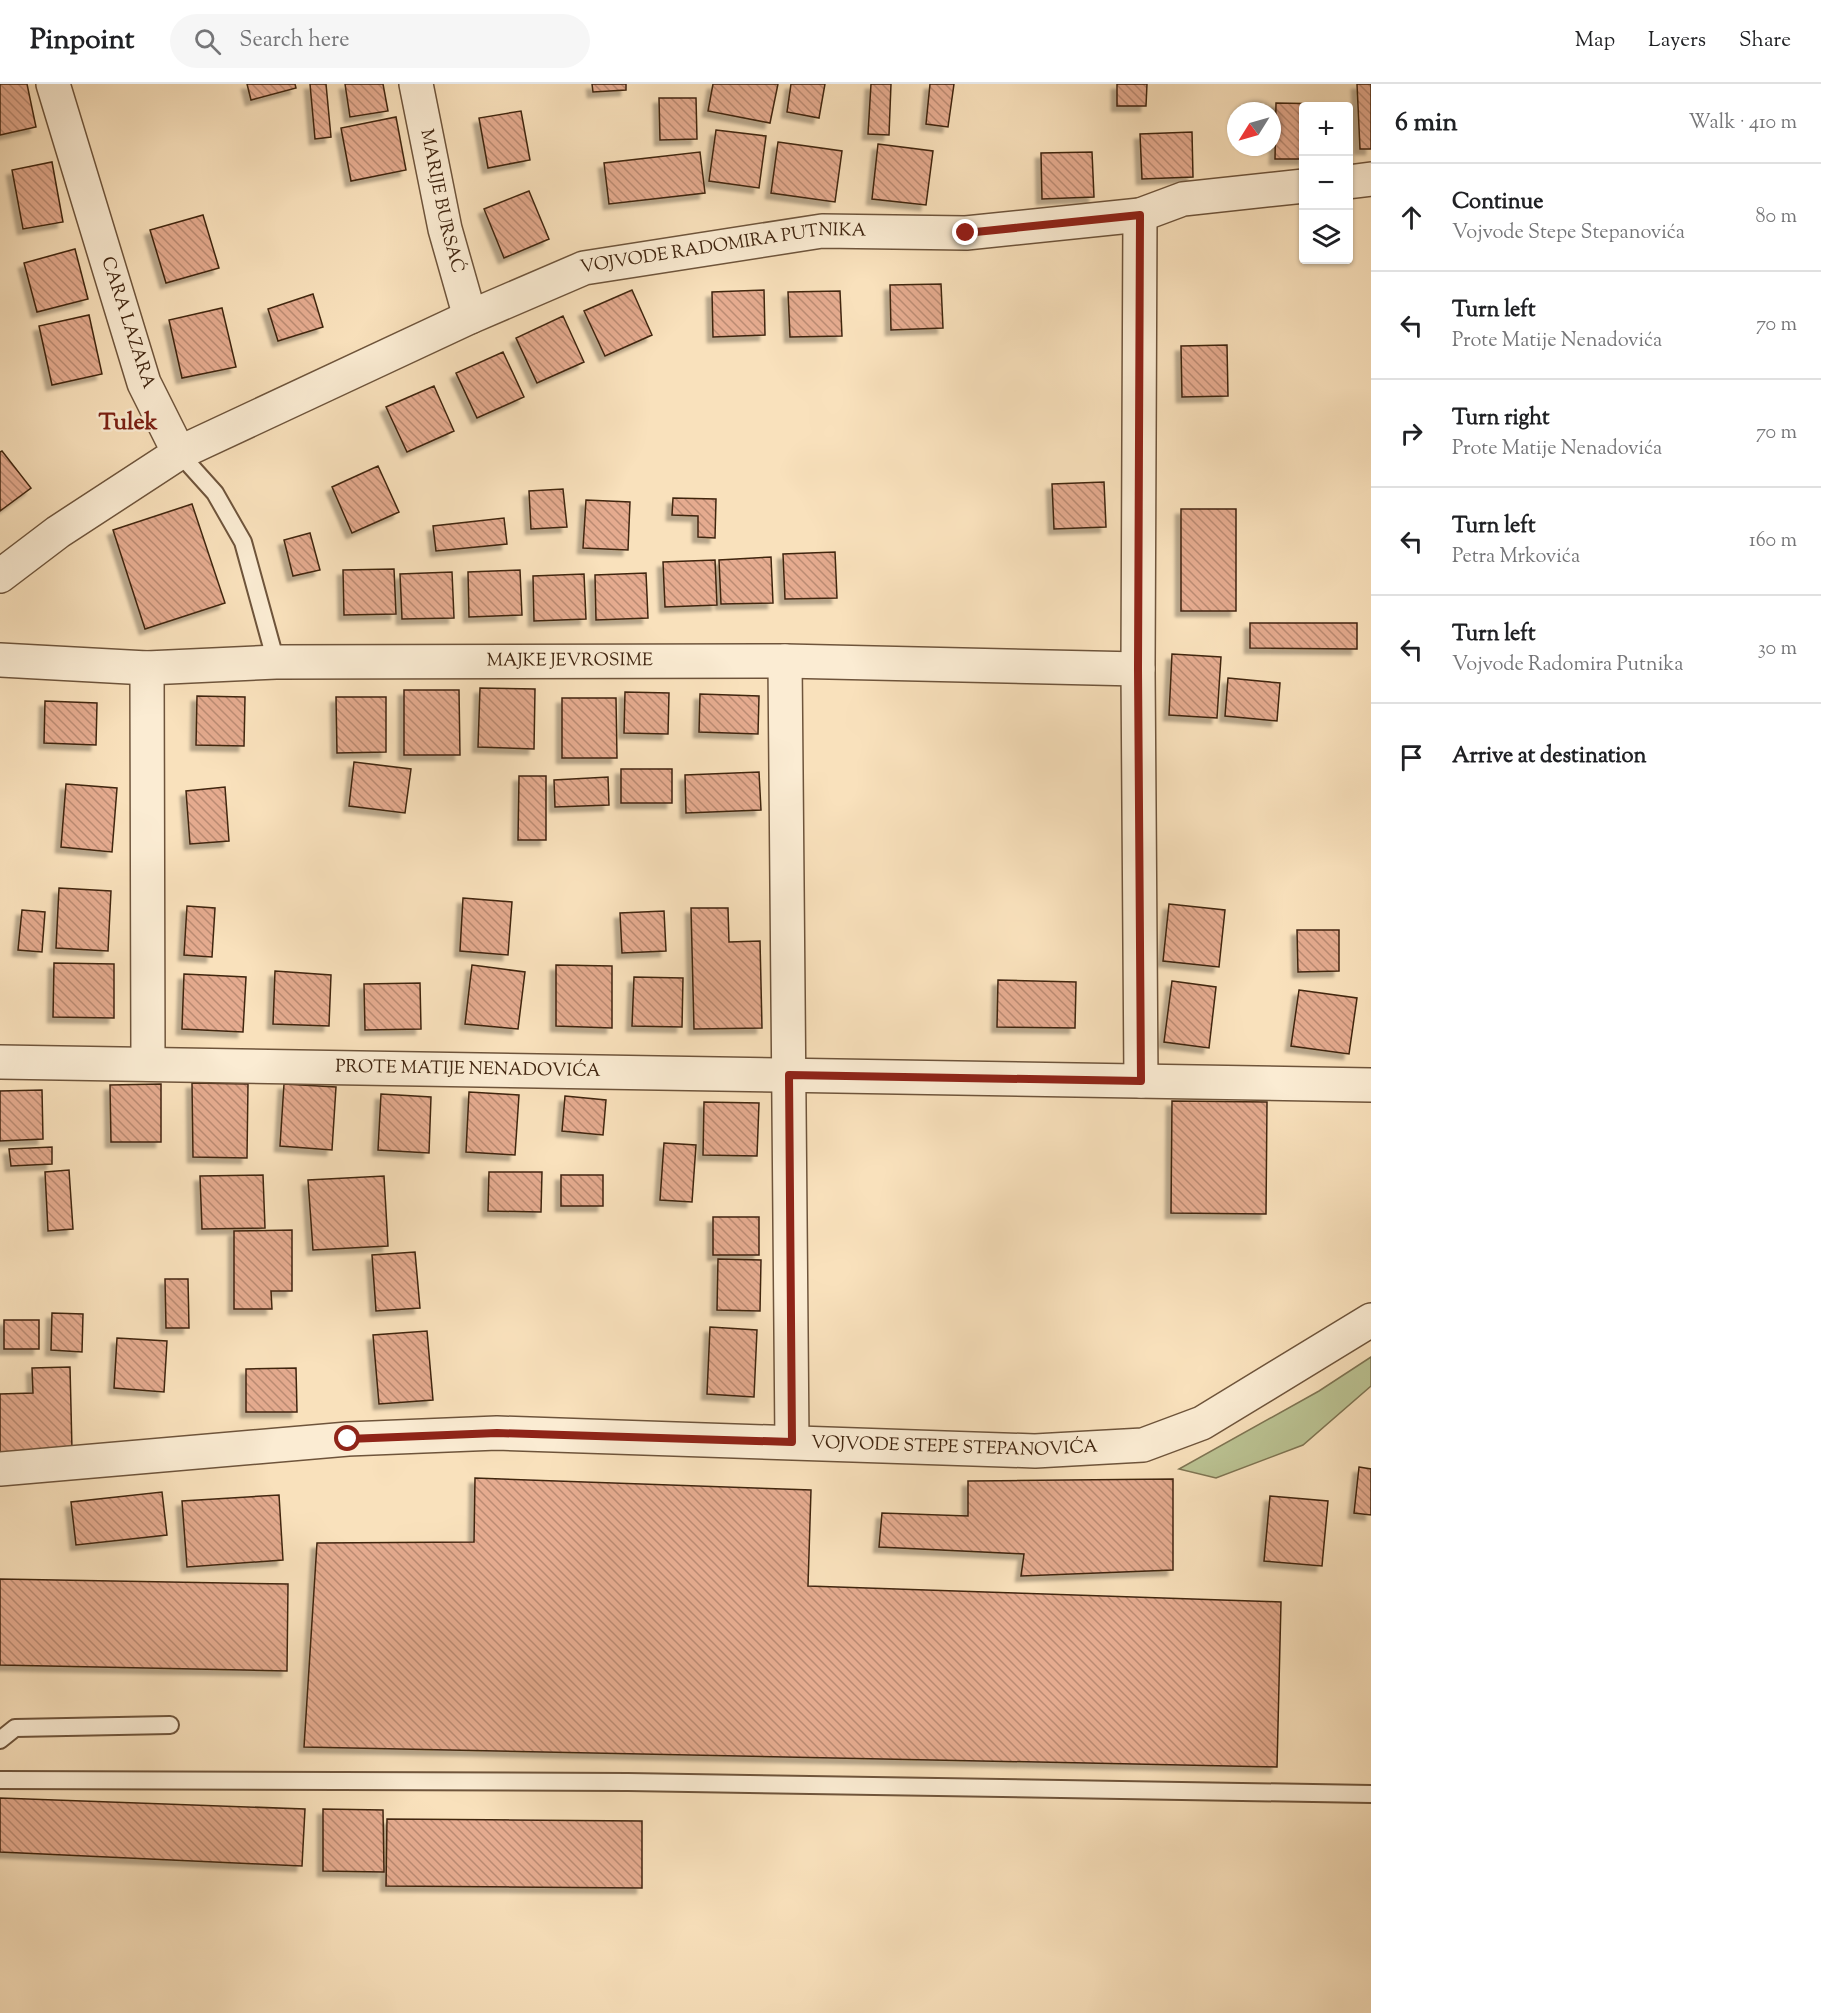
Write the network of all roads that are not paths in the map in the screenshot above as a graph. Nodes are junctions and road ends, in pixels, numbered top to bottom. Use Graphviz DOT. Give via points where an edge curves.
graph roads {
  1 [pos="53,84"];
  2 [pos="416,84"];
  3 [pos="1371,179"];
  4 [pos="1353,181"];
  5 [pos="1299,187"];
  6 [pos="1140,215"];
  7 [pos="470,317"];
  8 [pos="179,453"];
  9 [pos="0,576"];
  10 [pos="0,660"];
  11 [pos="785,661"];
  12 [pos="276,662"];
  13 [pos="147,668"];
  14 [pos="1138,669"];
  15 [pos="0,1062"];
  16 [pos="148,1064"];
  17 [pos="789,1075"];
  18 [pos="1141,1081"];
  19 [pos="1371,1085"];
  20 [pos="1371,1320"];
  21 [pos="792,1442"];
  22 [pos="0,1469"];
  23 [pos="171,1725"];
  24 [pos="0,1740"];
  25 [pos="0,1780"];
  26 [pos="1371,1794"];
  1 -- 8 [label="street, CARA LAZARA" via="144,383"];
  2 -- 7 [label="street, MARIJE BURSAĆ" via="445,229"];
  3 -- 4 [label="street"];
  5 -- 6 [label="street, VOJVODE RADOMIRA PUTNIKA" via="1183,199"];
  6 -- 7 [label="street, VOJVODE RADOMIRA PUTNIKA" via="966,233 811,232 584,268"];
  6 -- 14 [label="street"];
  7 -- 8 [label="street, VOJVODE RADOMIRA PUTNIKA"];
  8 -- 9 [label="street" via="58,532"];
  8 -- 12 [label="lane" via="215,493 243,542"];
  10 -- 13 [label="street, MAJKE JEVROSIME"];
  11 -- 12 [label="street, MAJKE JEVROSIME"];
  11 -- 14 [label="street, MAJKE JEVROSIME"];
  11 -- 17 [label="street"];
  12 -- 13 [label="street, MAJKE JEVROSIME"];
  13 -- 16 [label="street"];
  14 -- 18 [label="street"];
  15 -- 16 [label="street, PROTE MATIJE NENADOVIĆA"];
  16 -- 17 [label="street, PROTE MATIJE NENADOVIĆA"];
  17 -- 18 [label="street, PROTE MATIJE NENADOVIĆA"];
  17 -- 21 [label="street"];
  18 -- 19 [label="street, PROTE MATIJE NENADOVIĆA"];
  20 -- 21 [label="street, VOJVODE STEPE STEPANOVIĆA" via="1202,1423 1143,1445 1035,1451"];
  21 -- 22 [label="street, VOJVODE STEPE STEPANOVIĆA" via="497,1433 348,1439"];
  23 -- 24 [label="lane" via="15,1728"];
  25 -- 26 [label="lane" via="616,1782"];
}
